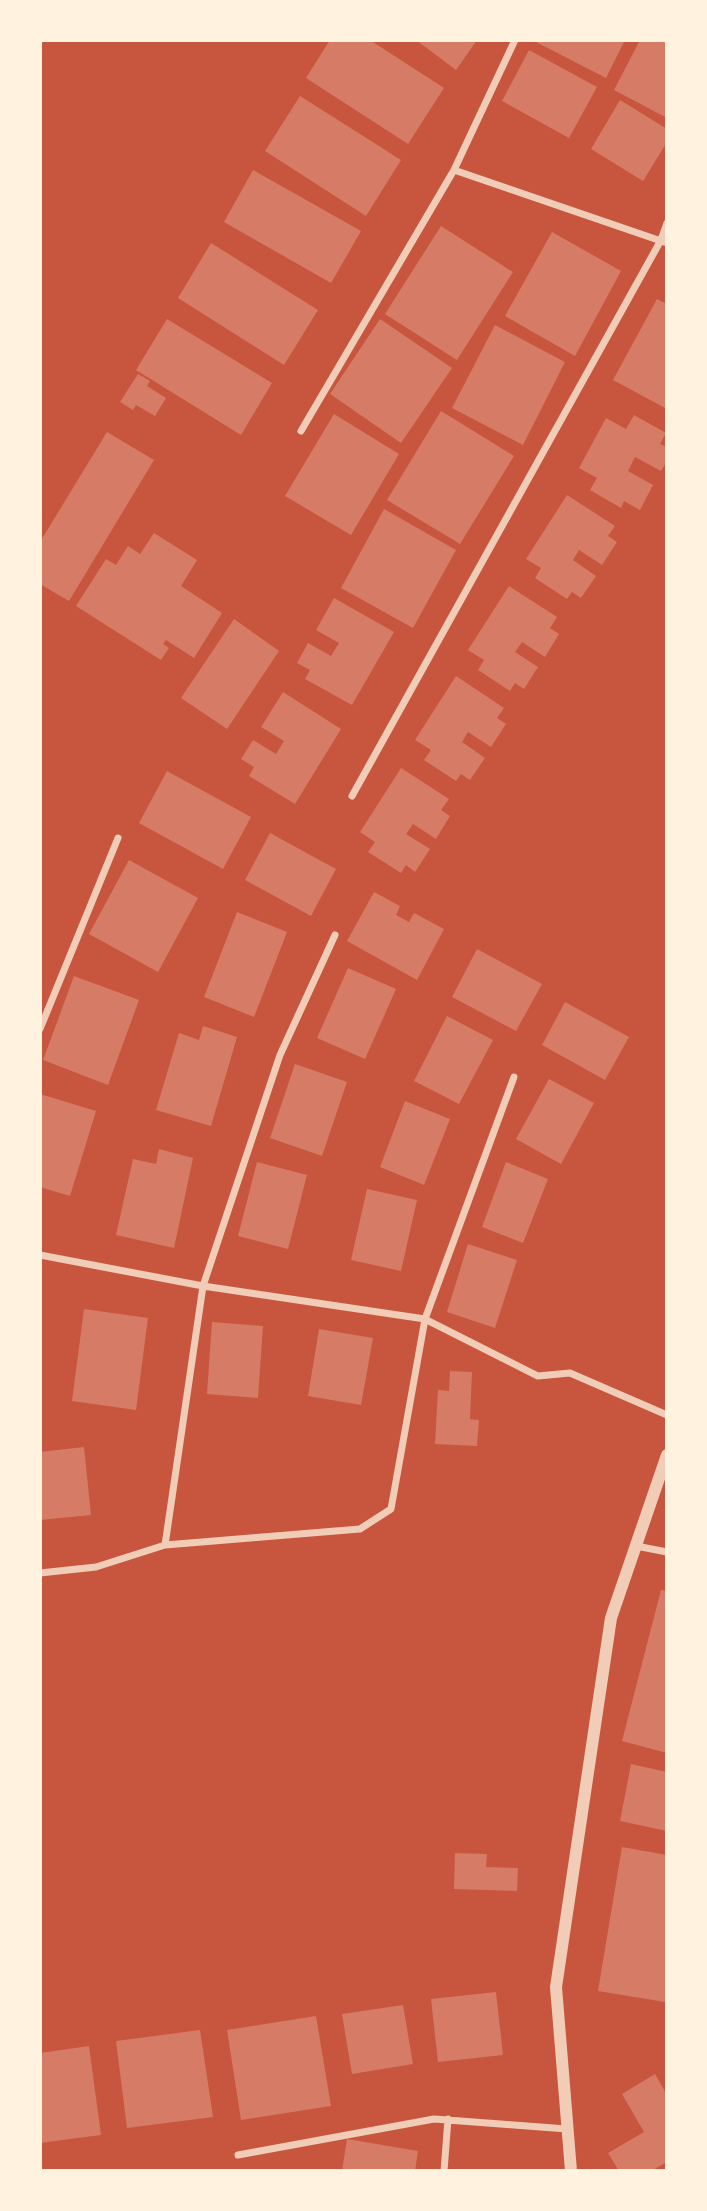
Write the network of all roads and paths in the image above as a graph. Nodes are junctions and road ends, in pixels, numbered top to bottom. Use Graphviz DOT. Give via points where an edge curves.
graph roads {
  1 [pos="515,40"];
  2 [pos="453,170"];
  3 [pos="667,223"];
  4 [pos="664,242"];
  5 [pos="301,431"];
  6 [pos="352,796"];
  7 [pos="118,838"];
  8 [pos="335,935"];
  9 [pos="40,1029"];
  10 [pos="514,1077"];
  11 [pos="40,1255"];
  12 [pos="203,1286"];
  13 [pos="425,1319"];
  14 [pos="667,1415"];
  15 [pos="667,1455"];
  16 [pos="165,1545"];
  17 [pos="636,1546"];
  18 [pos="667,1552"];
  19 [pos="40,1573"];
  20 [pos="448,2119"];
  21 [pos="567,2129"];
  22 [pos="238,2155"];
  23 [pos="444,2171"];
  24 [pos="570,2171"];
  1 -- 2 [label="street"];
  2 -- 4 [label="street"];
  2 -- 5 [label="street"];
  3 -- 4 [label="street"];
  4 -- 6 [label="street"];
  7 -- 9 [label="street"];
  8 -- 12 [label="street" via="280,1055"];
  10 -- 13 [label="street"];
  11 -- 12 [label="street"];
  12 -- 13 [label="street"];
  12 -- 16 [label="street"];
  13 -- 14 [label="street" via="538,1376 569,1373"];
  13 -- 16 [label="street" via="391,1509 360,1529"];
  15 -- 17 [label="street"];
  16 -- 19 [label="street" via="96,1567"];
  17 -- 18 [label="street"];
  17 -- 21 [label="street" via="611,1618 556,1987"];
  20 -- 21 [label="street"];
  20 -- 22 [label="street"];
  20 -- 23 [label="street"];
  21 -- 24 [label="street"];
}
